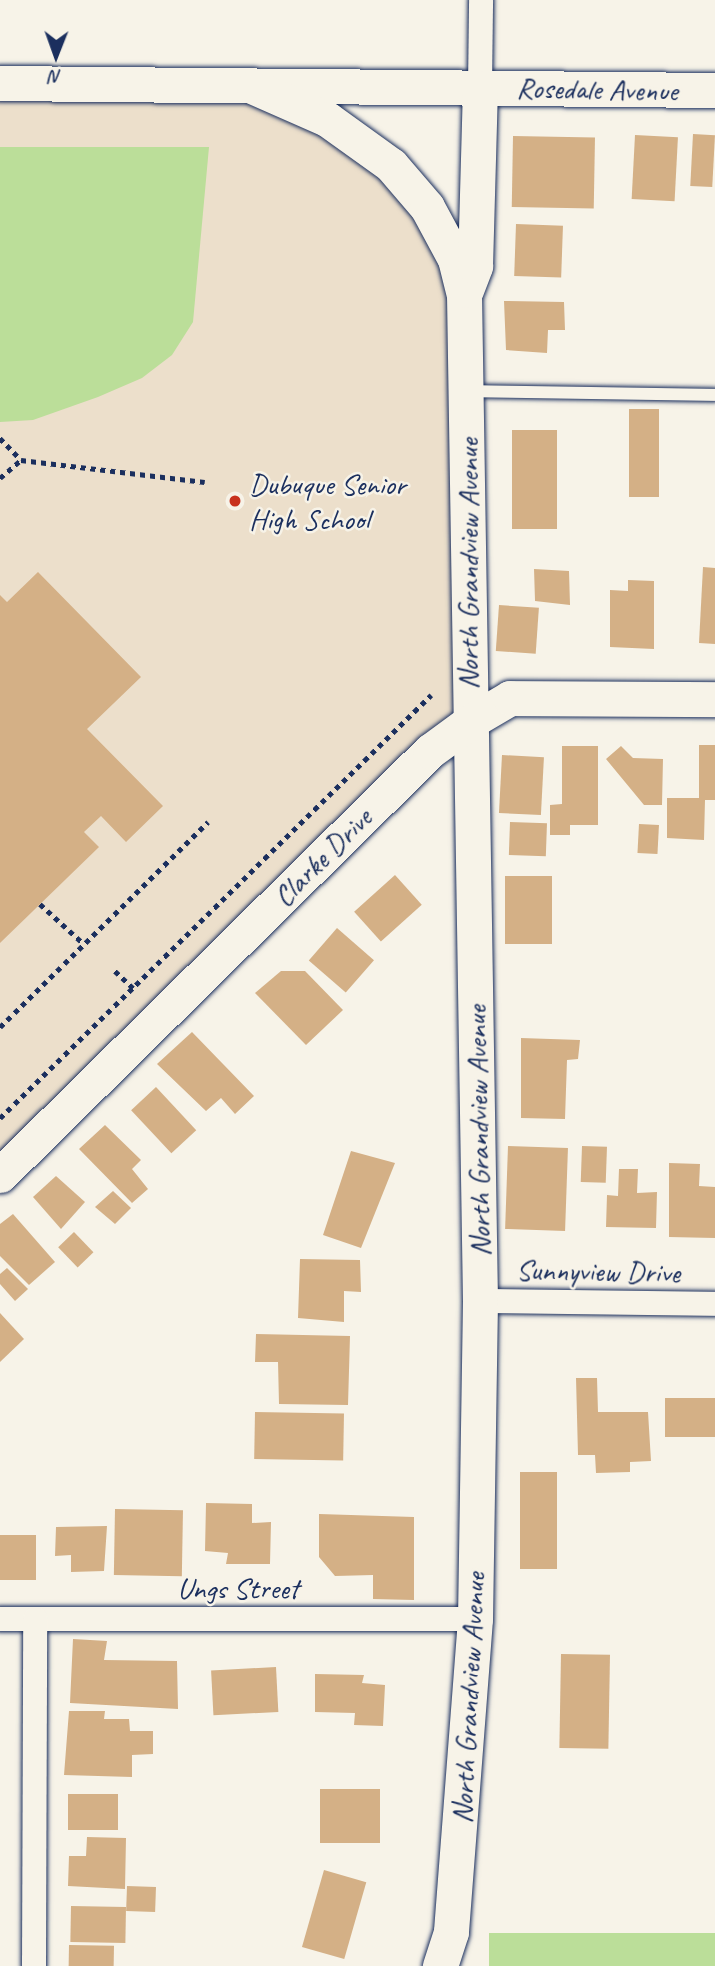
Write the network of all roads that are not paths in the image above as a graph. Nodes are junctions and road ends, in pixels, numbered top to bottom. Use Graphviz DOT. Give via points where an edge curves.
graph roads {
  1 [pos="481,0"];
  2 [pos="0,83"];
  3 [pos="254,87"];
  4 [pos="480,88"];
  5 [pos="715,90"];
  6 [pos="464,294"];
  7 [pos="467,391"];
  8 [pos="715,395"];
  9 [pos="715,699"];
  10 [pos="471,721"];
  11 [pos="0,1175"];
  12 [pos="480,1301"];
  13 [pos="715,1304"];
  14 [pos="0,1619"];
  15 [pos="35,1619"];
  16 [pos="475,1619"];
  17 [pos="34,1966"];
  18 [pos="440,1966"];
  1 -- 4 [label="street"];
  2 -- 3 [label="street, North Grandview Avenue"];
  3 -- 4 [label="street, North Grandview Avenue"];
  3 -- 6 [label="street, North Grandview Avenue" via="327,119 391,165 427,207 455,260"];
  4 -- 5 [label="street, Rosedale Avenue"];
  4 -- 6 [label="street, North Grandview Avenue" via="475,266"];
  6 -- 7 [label="street, North Grandview Avenue"];
  7 -- 8 [label="lane"];
  7 -- 10 [label="street, North Grandview Avenue"];
  9 -- 10 [label="street, Clarke Drive" via="510,698"];
  10 -- 11 [label="street, Clarke Drive" via="430,751"];
  10 -- 12 [label="street, North Grandview Avenue"];
  12 -- 13 [label="street, Sunnyview Drive"];
  12 -- 16 [label="street, North Grandview Avenue"];
  14 -- 15 [label="street, Ungs Street"];
  15 -- 16 [label="street, Ungs Street"];
  15 -- 17 [label="street"];
  16 -- 18 [label="street, North Grandview Avenue" via="451,1932"];
}
